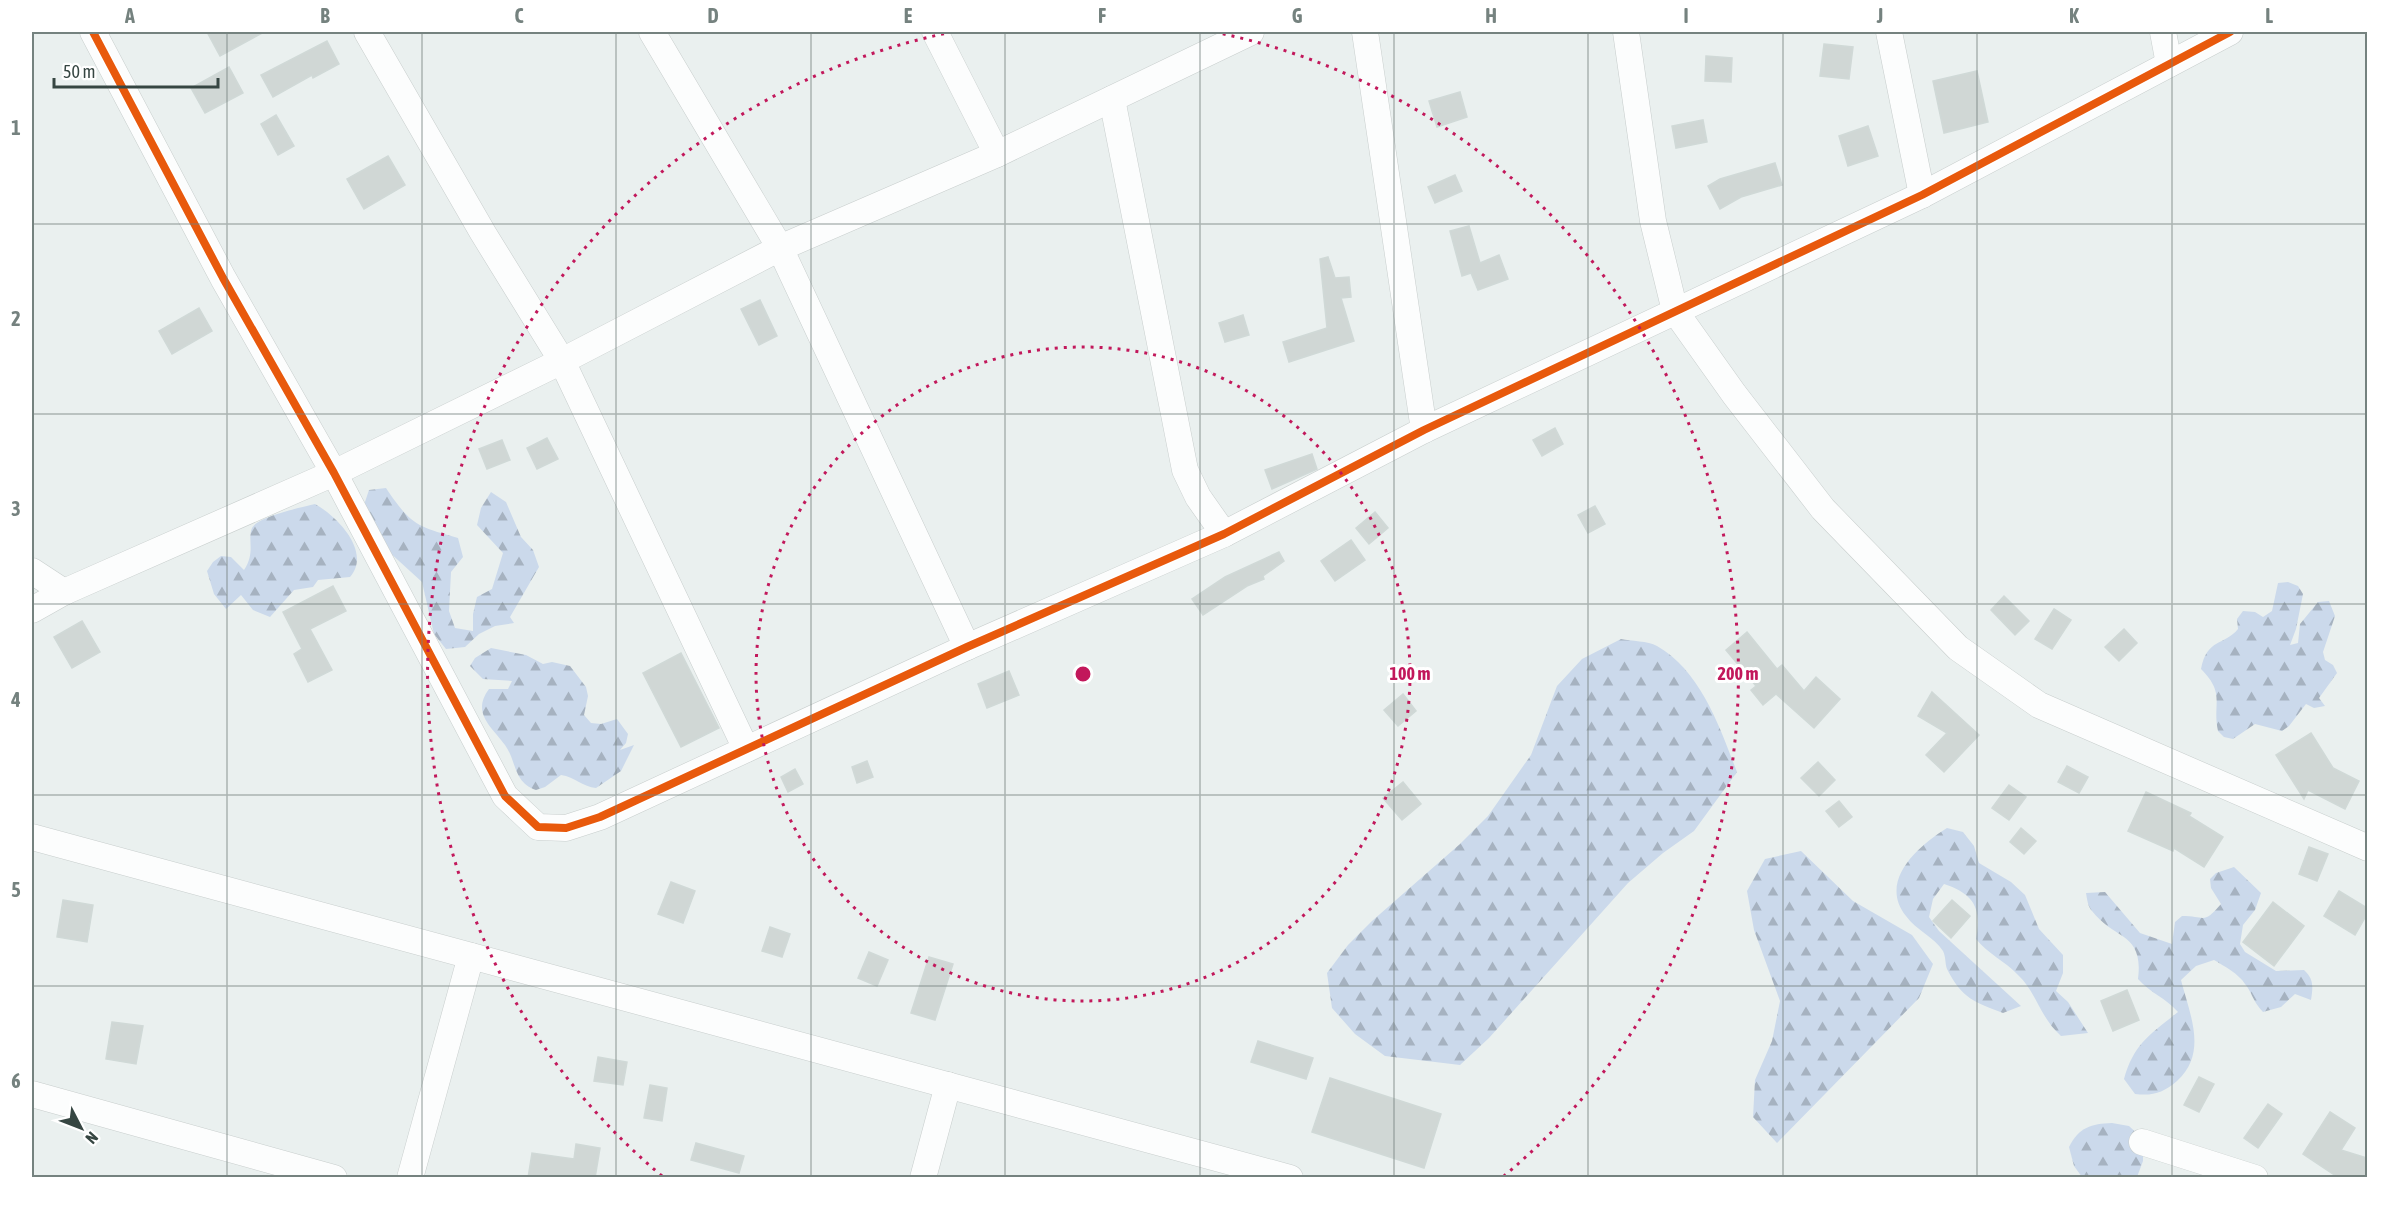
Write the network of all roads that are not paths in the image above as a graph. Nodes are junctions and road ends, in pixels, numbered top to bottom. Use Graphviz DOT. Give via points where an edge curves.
graph roads {
  1 [pos="93,32"];
  2 [pos="367,32"];
  3 [pos="652,32"];
  4 [pos="935,32"];
  5 [pos="1365,32"];
  6 [pos="1626,32"];
  7 [pos="1889,32"];
  8 [pos="2163,32"];
  9 [pos="2230,32"];
  10 [pos="1237,35"];
  11 [pos="2169,64"];
  12 [pos="1112,99"];
  13 [pos="997,154"];
  14 [pos="1922,195"];
  15 [pos="780,248"];
  16 [pos="1675,311"];
  17 [pos="562,361"];
  18 [pos="1424,430"];
  19 [pos="334,473"];
  20 [pos="1224,534"];
  21 [pos="32,571"];
  22 [pos="64,592"];
  23 [pos="32,610"];
  24 [pos="967,647"];
  25 [pos="746,748"];
  26 [pos="32,837"];
  27 [pos="2367,848"];
  28 [pos="471,956"];
  29 [pos="948,1085"];
  30 [pos="32,1094"];
  31 [pos="2142,1142"];
  32 [pos="334,1178"];
  33 [pos="410,1178"];
  34 [pos="923,1178"];
  35 [pos="1290,1178"];
  36 [pos="2255,1178"];
  1 -- 19 [label="street" via="224,278"];
  2 -- 17 [label="street"];
  3 -- 15 [label="street"];
  4 -- 13 [label="street"];
  5 -- 18 [label="street"];
  6 -- 16 [label="street" via="1653,221"];
  7 -- 14 [label="street"];
  8 -- 11 [label="street"];
  9 -- 11 [label="street"];
  10 -- 12 [label="street"];
  11 -- 14 [label="street"];
  12 -- 13 [label="street"];
  12 -- 20 [label="street" via="1185,471"];
  13 -- 15 [label="street"];
  14 -- 16 [label="street"];
  15 -- 17 [label="street"];
  15 -- 24 [label="street"];
  16 -- 18 [label="street"];
  16 -- 27 [label="street" via="1823,509 1958,648 2039,705"];
  17 -- 19 [label="street"];
  17 -- 25 [label="street"];
  18 -- 20 [label="street"];
  19 -- 22 [label="street"];
  19 -- 25 [label="street" via="505,796 538,827 566,828 600,817"];
  20 -- 24 [label="street"];
  21 -- 22 [label="street"];
  22 -- 23 [label="street"];
  24 -- 25 [label="street"];
  26 -- 28 [label="street"];
  28 -- 29 [label="street"];
  28 -- 33 [label="street"];
  29 -- 34 [label="street"];
  29 -- 35 [label="street"];
  30 -- 32 [label="street"];
  31 -- 36 [label="street"];
}
